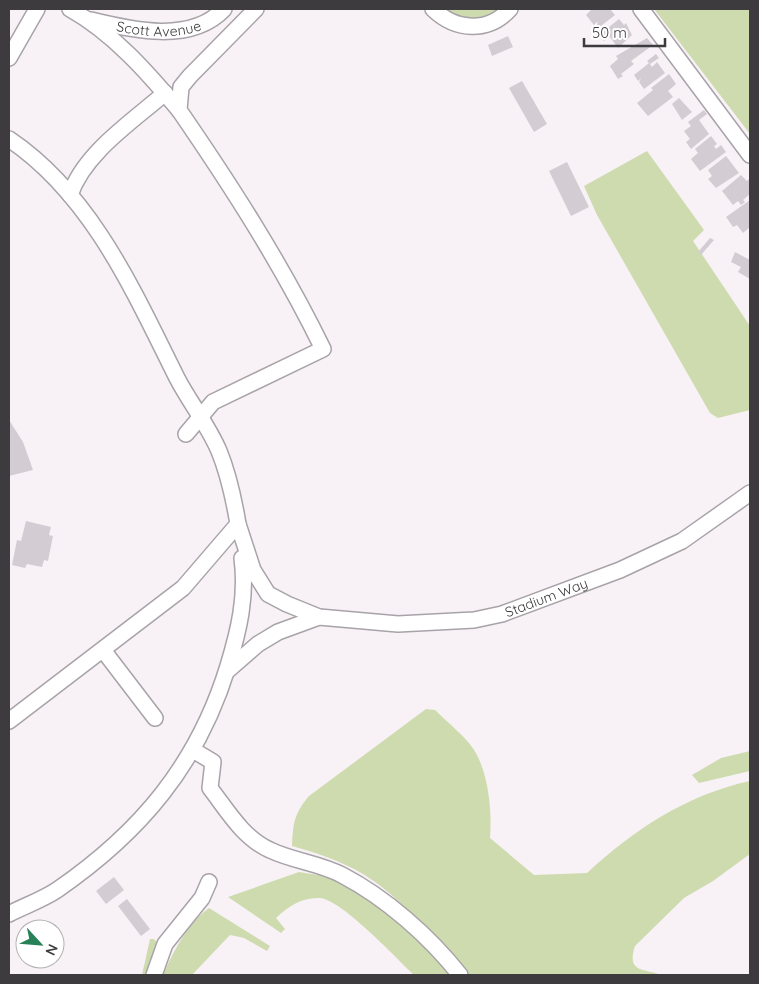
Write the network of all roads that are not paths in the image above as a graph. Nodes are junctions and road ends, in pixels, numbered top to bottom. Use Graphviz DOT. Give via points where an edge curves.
graph roads {
  1 [pos="36,9"];
  2 [pos="70,9"];
  3 [pos="224,9"];
  4 [pos="256,9"];
  5 [pos="433,9"];
  6 [pos="510,9"];
  7 [pos="641,9"];
  8 [pos="90,20"];
  9 [pos="9,58"];
  10 [pos="165,93"];
  11 [pos="179,110"];
  12 [pos="9,139"];
  13 [pos="750,155"];
  14 [pos="70,195"];
  15 [pos="201,417"];
  16 [pos="186,434"];
  17 [pos="750,493"];
  18 [pos="238,524"];
  19 [pos="319,617"];
  20 [pos="102,650"];
  21 [pos="226,672"];
  22 [pos="155,718"];
  23 [pos="9,722"];
  24 [pos="193,750"];
  25 [pos="209,882"];
  26 [pos="9,914"];
  27 [pos="154,975"];
  28 [pos="460,975"];
  1 -- 9 [label="street"];
  2 -- 8 [label="street"];
  3 -- 8 [label="street, Scott Avenue" via="207,21 188,28 161,31 131,30"];
  4 -- 11 [label="street" via="190,76 182,87"];
  5 -- 6 [label="street" via="448,20 475,27 499,20"];
  7 -- 13 [label="street"];
  8 -- 10 [label="street"];
  10 -- 11 [label="street"];
  10 -- 14 [label="street" via="91,158"];
  11 -- 15 [label="street" via="255,224 323,349 213,402"];
  12 -- 14 [label="street"];
  14 -- 15 [label="street" via="108,247"];
  15 -- 16 [label="street"];
  15 -- 18 [label="street" via="219,451"];
  17 -- 19 [label="street, Stadium Way" via="682,541 576,588 502,614 474,620 398,624"];
  18 -- 19 [label="street, Stadium Way" via="253,570 268,594"];
  18 -- 20 [label="street" via="183,588"];
  18 -- 21 [label="street" via="246,583 239,629"];
  19 -- 21 [label="street, Stadium Way" via="278,632 258,644"];
  20 -- 22 [label="street"];
  20 -- 23 [label="street"];
  21 -- 24 [label="street" via="212,712"];
  24 -- 26 [label="street" via="182,769 135,827 55,892"];
  24 -- 28 [label="street" via="213,762 210,788 248,836 270,850 323,866 372,893 416,930"];
  25 -- 27 [label="street" via="202,898 165,944"];
}
